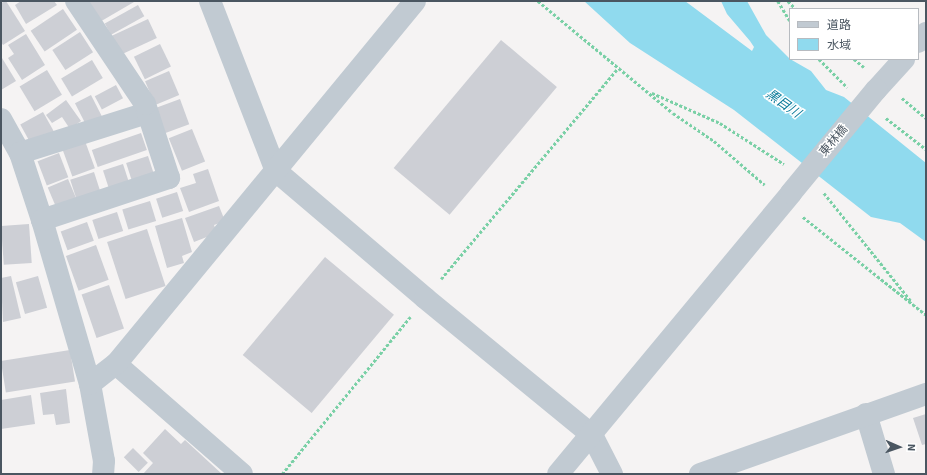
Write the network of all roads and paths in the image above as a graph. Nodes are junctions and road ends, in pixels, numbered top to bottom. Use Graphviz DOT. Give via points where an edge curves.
graph roads {
  1 [pos="76,1"];
  2 [pos="210,1"];
  3 [pos="415,1"];
  4 [pos="538,1"];
  5 [pos="778,1"];
  6 [pos="789,19"];
  7 [pos="926,33"];
  8 [pos="919,41"];
  9 [pos="903,60"];
  10 [pos="618,68"];
  11 [pos="880,86"];
  12 [pos="147,113"];
  13 [pos="926,118"];
  14 [pos="1,119"];
  15 [pos="20,153"];
  16 [pos="276,171"];
  17 [pos="751,172"];
  18 [pos="787,197"];
  19 [pos="42,220"];
  20 [pos="425,298"];
  21 [pos="926,315"];
  22 [pos="116,364"];
  23 [pos="90,384"];
  24 [pos="926,394"];
  25 [pos="866,414"];
  26 [pos="592,434"];
  27 [pos="103,474"];
  28 [pos="242,474"];
  29 [pos="282,474"];
  30 [pos="558,474"];
  31 [pos="612,474"];
  32 [pos="700,474"];
  33 [pos="884,474"];
  1 -- 12 [label="street" via="145,104"];
  2 -- 16 [label="street"];
  3 -- 16 [label="street"];
  4 -- 10 [label="path"];
  5 -- 6 [label="path"];
  7 -- 8 [label="street"];
  9 -- 11 [label="street, 東林橋"];
  10 -- 17 [label="path"];
  10 -- 20 [label="path"];
  11 -- 13 [label="path"];
  11 -- 18 [label="street, 東林橋, bridge"];
  12 -- 15 [label="street"];
  12 -- 19 [label="street" via="168,178"];
  14 -- 15 [label="street"];
  15 -- 19 [label="street"];
  16 -- 20 [label="street"];
  16 -- 22 [label="street"];
  18 -- 21 [label="path"];
  18 -- 26 [label="street, 東林橋"];
  19 -- 23 [label="street"];
  20 -- 26 [label="street"];
  20 -- 29 [label="path"];
  22 -- 23 [label="street"];
  22 -- 28 [label="street"];
  23 -- 27 [label="street" via="104,461"];
  24 -- 25 [label="street"];
  25 -- 32 [label="street"];
  25 -- 33 [label="street"];
  26 -- 30 [label="street, 東林橋"];
  26 -- 31 [label="street"];
}
